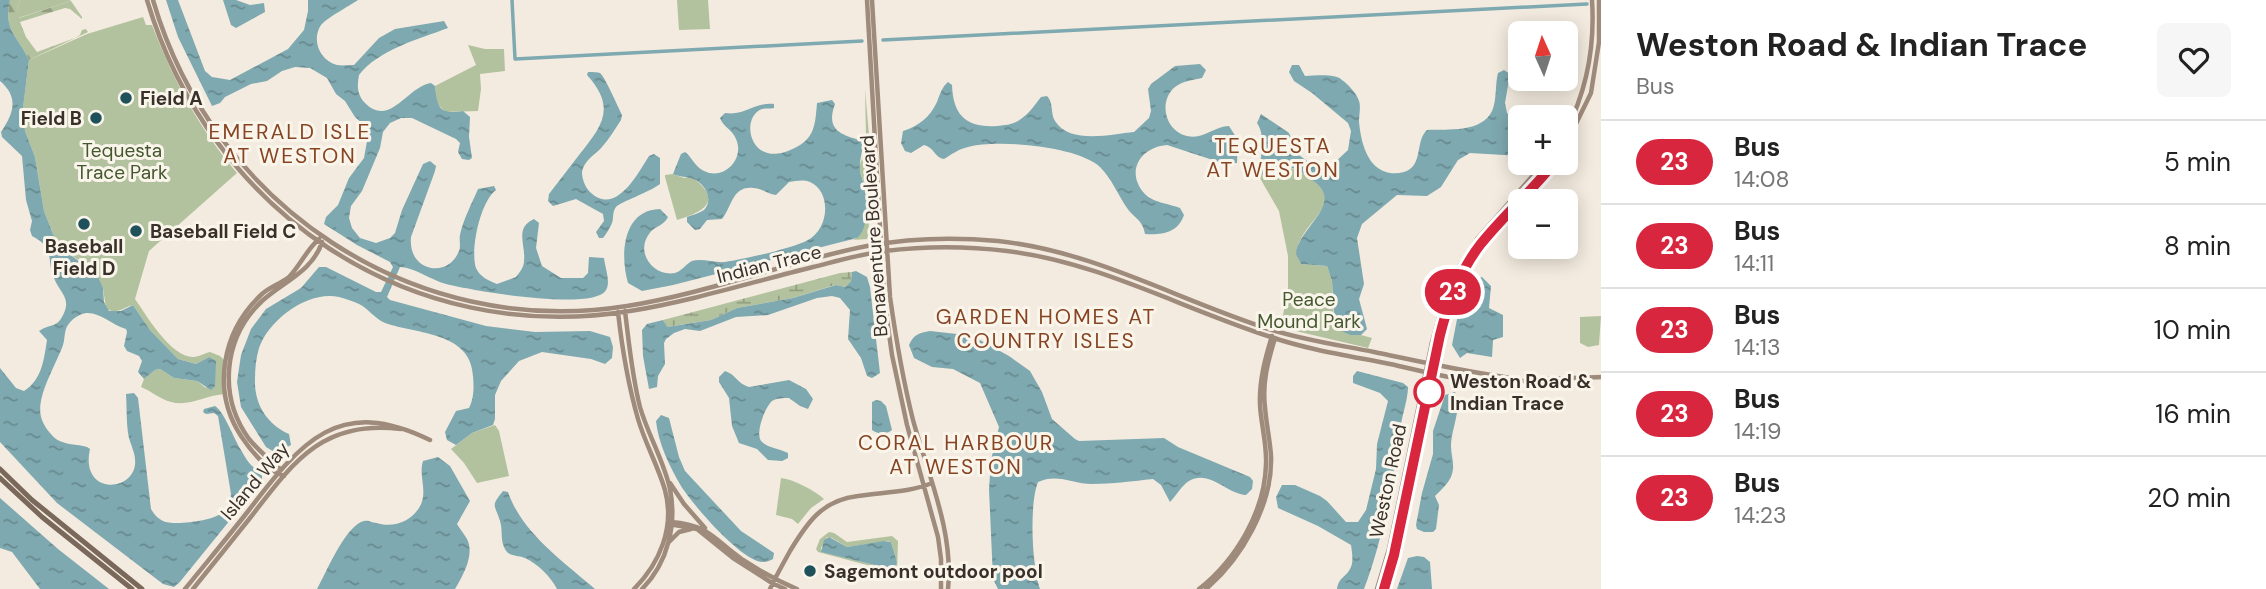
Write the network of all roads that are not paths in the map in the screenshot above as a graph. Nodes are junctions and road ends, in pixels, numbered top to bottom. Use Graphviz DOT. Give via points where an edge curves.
graph roads {
  1 [pos="147,0"];
  2 [pos="153,0"];
  3 [pos="867,0"];
  4 [pos="873,0"];
  5 [pos="1592,0"];
  6 [pos="1599,0"];
  7 [pos="1577,105"];
  8 [pos="1578,120"];
  9 [pos="1533,175"];
  10 [pos="1544,175"];
  11 [pos="1531,189"];
  12 [pos="1508,215"];
  13 [pos="322,237"];
  14 [pos="316,240"];
  15 [pos="886,243"];
  16 [pos="323,244"];
  17 [pos="879,244"];
  18 [pos="887,251"];
  19 [pos="880,252"];
  20 [pos="385,276"];
  21 [pos="621,310"];
  22 [pos="1275,331"];
  23 [pos="1273,338"];
  24 [pos="1427,363"];
  25 [pos="1434,364"];
  26 [pos="1426,371"];
  27 [pos="1433,373"];
  28 [pos="1601,377"];
  29 [pos="1526,380"];
  30 [pos="408,430"];
  31 [pos="323,434"];
  32 [pos="326,440"];
  33 [pos="430,440"];
  34 [pos="0,469"];
  35 [pos="279,471"];
  36 [pos="284,476"];
  37 [pos="666,476"];
  38 [pos="0,478"];
  39 [pos="932,483"];
  40 [pos="925,486"];
  41 [pos="670,524"];
  42 [pos="697,529"];
  43 [pos="711,534"];
  44 [pos="668,543"];
  45 [pos="772,584"];
  46 [pos="132,589"];
  47 [pos="142,589"];
  48 [pos="185,589"];
  49 [pos="192,589"];
  50 [pos="635,589"];
  51 [pos="642,589"];
  52 [pos="785,589"];
  53 [pos="797,589"];
  54 [pos="941,589"];
  55 [pos="948,589"];
  56 [pos="1199,589"];
  57 [pos="1206,589"];
  58 [pos="1377,589"];
  59 [pos="1384,589"];
  1 -- 14 [label="main road, Indian Trace" via="172,69 211,136 262,196"];
  2 -- 13 [label="main road, Indian Trace" via="177,67 215,130 279,204"];
  3 -- 17 [label="main road, Bonaventure Boulevard"];
  4 -- 15 [label="main road, Bonaventure Boulevard"];
  5 -- 7 [label="main road" via="1593,41"];
  6 -- 8 [label="main road" via="1599,42 1591,93"];
  9 -- 24 [label="main road, Weston Road" via="1465,256 1441,306"];
  10 -- 11 [label="main road, Weston Road"];
  12 -- 25 [label="main road, Weston Road" via="1481,244 1461,276 1444,318"];
  13 -- 14 [label="main road"];
  13 -- 16 [label="main road"];
  13 -- 20 [label="main road, Indian Trace"];
  14 -- 16 [label="main road, Indian Trace"];
  14 -- 35 [label="main road" via="291,275 264,292 246,311 232,336 224,365 225,399 236,428 258,457"];
  15 -- 17 [label="main road, Indian Trace"];
  15 -- 18 [label="main road, Bonaventure Boulevard"];
  15 -- 22 [label="main road, Indian Trace" via="971,239 1033,246 1101,265"];
  16 -- 20 [label="main road, Indian Trace"];
  16 -- 35 [label="main road" via="296,278 257,306 232,350 228,379 234,410 250,440"];
  17 -- 19 [label="main road, Bonaventure Boulevard"];
  17 -- 21 [label="main road, Indian Trace"];
  18 -- 19 [label="main road, Indian Trace"];
  18 -- 23 [label="main road, Indian Trace" via="968,247 1050,258"];
  18 -- 39 [label="main road, Bonaventure Boulevard" via="897,343"];
  19 -- 21 [label="main road, Indian Trace" via="658,306"];
  19 -- 40 [label="main road, Bonaventure Boulevard" via="892,355"];
  20 -- 21 [label="main road, Indian Trace" via="455,304 510,314 577,317"];
  21 -- 37 [label="main road" via="640,407"];
  21 -- 41 [label="main road" via="624,355 637,416 665,489"];
  22 -- 23 [label="main road"];
  22 -- 24 [label="main road, Indian Trace"];
  23 -- 26 [label="main road, Indian Trace"];
  23 -- 56 [label="main road" via="1260,390 1266,456 1263,489 1230,557"];
  23 -- 57 [label="main road" via="1264,390 1271,456 1267,490 1234,558"];
  24 -- 25 [label="main road, Indian Trace"];
  24 -- 26 [label="main road, Weston Road"];
  25 -- 27 [label="main road, Weston Road"];
  25 -- 29 [label="main road, Indian Trace"];
  26 -- 27 [label="main road, Indian Trace"];
  26 -- 58 [label="main road, Weston Road"];
  27 -- 29 [label="main road, Indian Trace" via="1489,382"];
  27 -- 59 [label="main road, Weston Road"];
  28 -- 29 [label="main road, Indian Trace"];
  30 -- 31 [label="main road, Island Way" via="365,422"];
  30 -- 32 [label="main road, Island Way" via="369,427"];
  30 -- 33 [label="main road, Island Way"];
  31 -- 32 [label="main road"];
  31 -- 35 [label="main road, Island Way" via="305,444"];
  32 -- 36 [label="main road, Island Way" via="310,449"];
  34 -- 47 [label="main road"];
  35 -- 36 [label="main road"];
  35 -- 48 [label="main road, Island Way"];
  36 -- 49 [label="main road, Island Way"];
  37 -- 41 [label="main road" via="672,502"];
  37 -- 43 [label="main road" via="684,505"];
  38 -- 46 [label="main road"];
  39 -- 40 [label="main road"];
  39 -- 55 [label="main road, Bonaventure Boulevard" via="948,549"];
  40 -- 45 [label="main road" via="849,497 827,505 810,520"];
  40 -- 54 [label="main road, Bonaventure Boulevard" via="942,559"];
  41 -- 42 [label="main road"];
  41 -- 43 [label="main road" via="692,525"];
  41 -- 44 [label="main road"];
  41 -- 50 [label="main road" via="653,568"];
  42 -- 44 [label="main road" via="679,532"];
  42 -- 45 [label="main road"];
  43 -- 45 [label="main road"];
  44 -- 51 [label="main road"];
  45 -- 52 [label="main road"];
  45 -- 53 [label="main road"];
}
